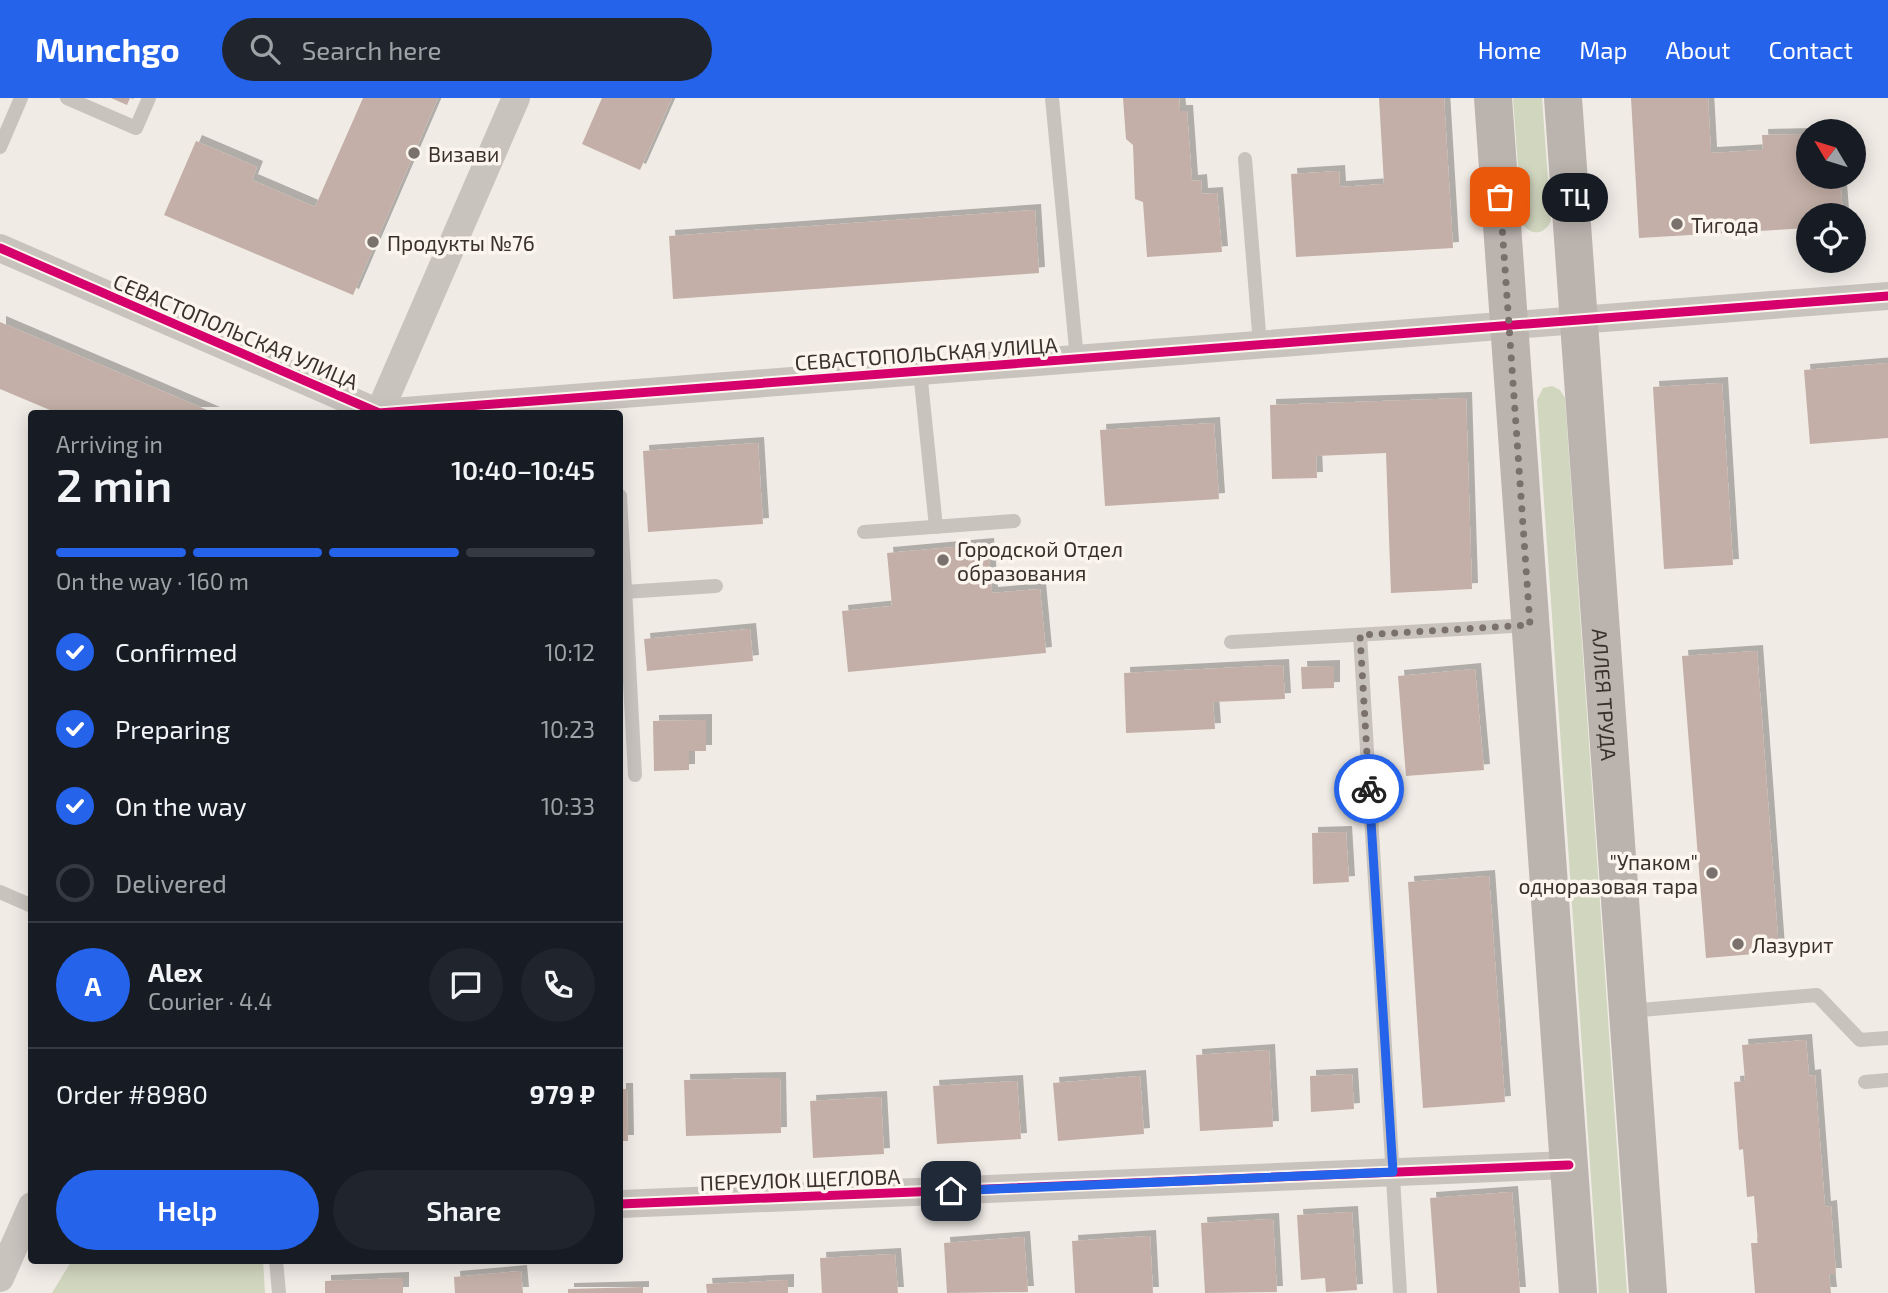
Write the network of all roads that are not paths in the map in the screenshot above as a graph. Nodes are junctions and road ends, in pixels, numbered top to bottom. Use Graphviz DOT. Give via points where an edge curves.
graph roads {
  1 [pos="21,98"];
  2 [pos="67,98"];
  3 [pos="149,98"];
  4 [pos="516,98"];
  5 [pos="1052,98"];
  6 [pos="1493,98"];
  7 [pos="1563,98"];
  8 [pos="0,147"];
  9 [pos="1245,159"];
  10 [pos="0,248"];
  11 [pos="1888,296"];
  12 [pos="1579,320"];
  13 [pos="1510,326"];
  14 [pos="1260,345"];
  15 [pos="1077,359"];
  16 [pos="920,371"];
  17 [pos="615,404"];
  18 [pos="372,410"];
  19 [pos="380,410"];
  20 [pos="458,410"];
  21 [pos="1014,521"];
  22 [pos="936,527"];
  23 [pos="864,532"];
  24 [pos="623,568"];
  25 [pos="716,586"];
  26 [pos="624,592"];
  27 [pos="1530,625"];
  28 [pos="1360,635"];
  29 [pos="1231,642"];
  30 [pos="625,706"];
  31 [pos="635,775"];
  32 [pos="0,892"];
  33 [pos="28,904"];
  34 [pos="1629,1012"];
  35 [pos="1888,1038"];
  36 [pos="1888,1080"];
  37 [pos="1865,1082"];
  38 [pos="1569,1165"];
  39 [pos="1393,1172"];
  40 [pos="623,1204"];
  41 [pos="28,1222"];
  42 [pos="276,1264"];
  43 [pos="0,1278"];
  44 [pos="279,1293"];
  45 [pos="1400,1293"];
  46 [pos="1578,1293"];
  47 [pos="1648,1293"];
  1 -- 8 [label="lane"];
  2 -- 3 [label="lane" via="136,128"];
  4 -- 19 [label="street"];
  5 -- 15 [label="lane"];
  6 -- 13 [label="main road"];
  7 -- 12 [label="main road, АЛЛЕЯ ТРУДА"];
  9 -- 14 [label="lane"];
  10 -- 18 [label="street, СЕВАСТОПОЛЬСКАЯ УЛИЦА"];
  11 -- 12 [label="street, СЕВАСТОПОЛЬСКАЯ УЛИЦА"];
  12 -- 13 [label="street, СЕВАСТОПОЛЬСКАЯ УЛИЦА"];
  12 -- 34 [label="main road, АЛЛЕЯ ТРУДА"];
  13 -- 14 [label="street, СЕВАСТОПОЛЬСКАЯ УЛИЦА"];
  13 -- 27 [label="main road"];
  14 -- 15 [label="street, СЕВАСТОПОЛЬСКАЯ УЛИЦА"];
  15 -- 16 [label="street, СЕВАСТОПОЛЬСКАЯ УЛИЦА"];
  16 -- 17 [label="street, СЕВАСТОПОЛЬСКАЯ УЛИЦА"];
  16 -- 22 [label="lane"];
  17 -- 20 [label="street, СЕВАСТОПОЛЬСКАЯ УЛИЦА"];
  21 -- 22 [label="lane"];
  22 -- 23 [label="lane"];
  24 -- 26 [label="lane"];
  25 -- 26 [label="lane"];
  26 -- 30 [label="lane"];
  27 -- 28 [label="lane"];
  27 -- 38 [label="main road"];
  28 -- 29 [label="lane"];
  28 -- 39 [label="lane"];
  30 -- 31 [label="lane"];
  32 -- 33 [label="lane"];
  34 -- 35 [label="lane" via="1817,995 1860,1040"];
  34 -- 47 [label="main road, АЛЛЕЯ ТРУДА"];
  36 -- 37 [label="lane"];
  38 -- 39 [label="street, ПЕРЕУЛОК ЩЕГЛОВА"];
  38 -- 46 [label="main road"];
  39 -- 40 [label="street, ПЕРЕУЛОК ЩЕГЛОВА"];
  39 -- 45 [label="lane"];
  41 -- 43 [label="street"];
  42 -- 44 [label="lane"];
}
